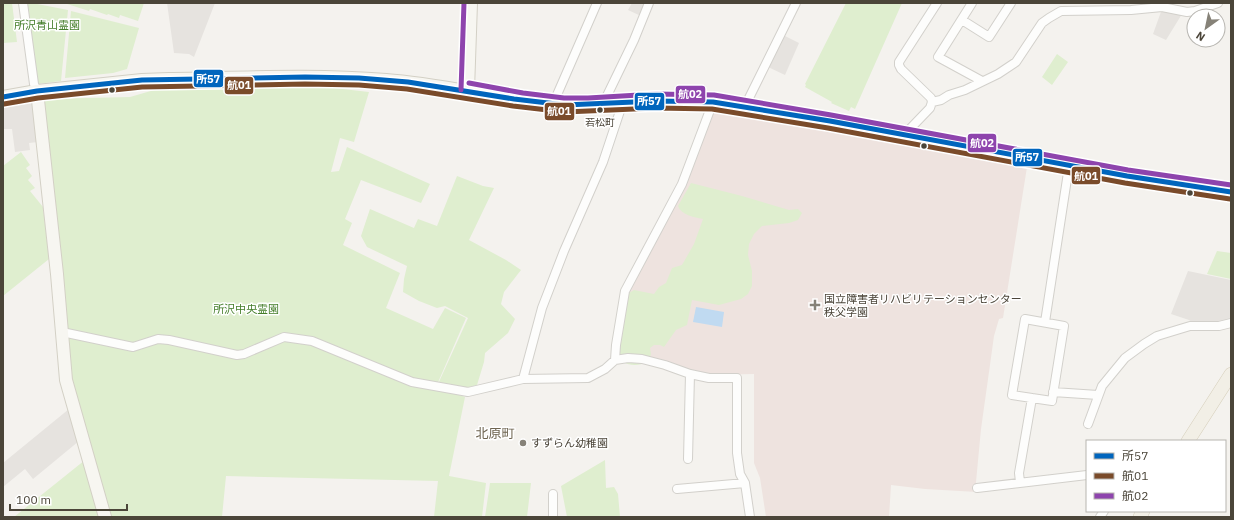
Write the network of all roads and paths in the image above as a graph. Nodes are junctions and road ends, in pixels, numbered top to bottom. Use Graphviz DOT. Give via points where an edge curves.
graph roads {
  1 [pos="23,3"];
  2 [pos="471,3"];
  3 [pos="597,3"];
  4 [pos="649,3"];
  5 [pos="796,3"];
  6 [pos="936,3"];
  7 [pos="972,3"];
  8 [pos="1011,3"];
  9 [pos="1091,3"];
  10 [pos="1218,3"];
  11 [pos="1166,5"];
  12 [pos="1086,10"];
  13 [pos="962,20"];
  14 [pos="982,81"];
  15 [pos="468,90"];
  16 [pos="36,91"];
  17 [pos="3,97"];
  18 [pos="623,102"];
  19 [pos="714,102"];
  20 [pos="932,102"];
  21 [pos="553,104"];
  22 [pos="603,104"];
  23 [pos="746,107"];
  24 [pos="904,135"];
  25 [pos="1069,166"];
  26 [pos="1231,192"];
  27 [pos="1045,322"];
  28 [pos="1231,323"];
  29 [pos="62,332"];
  30 [pos="615,360"];
  31 [pos="690,374"];
  32 [pos="1231,374"];
  33 [pos="523,379"];
  34 [pos="1053,392"];
  35 [pos="1098,395"];
  36 [pos="1032,398"];
  37 [pos="1088,424"];
  38 [pos="1189,440"];
  39 [pos="688,459"];
  40 [pos="1086,475"];
  41 [pos="1020,482"];
  42 [pos="744,483"];
  43 [pos="977,488"];
  44 [pos="677,489"];
  45 [pos="553,494"];
  46 [pos="104,517"];
  47 [pos="553,517"];
  48 [pos="750,517"];
  1 -- 16 [label="street"];
  2 -- 15 [label="street"];
  3 -- 21 [label="street"];
  4 -- 22 [label="street"];
  5 -- 23 [label="street"];
  6 -- 20 [label="street" via="899,62 901,69 931,98"];
  7 -- 13 [label="street"];
  8 -- 13 [label="street" via="989,37"];
  9 -- 12 [label="street"];
  10 -- 11 [label="street" via="1187,12"];
  11 -- 12 [label="street"];
  12 -- 14 [label="street" via="1061,12 1049,18 1042,23 1016,62"];
  13 -- 14 [label="street" via="938,57"];
  14 -- 20 [label="street"];
  15 -- 16 [label="street" via="387,80 326,77 169,78"];
  15 -- 21 [label="street"];
  16 -- 17 [label="street"];
  16 -- 29 [label="street"];
  18 -- 19 [label="street"];
  18 -- 22 [label="street"];
  18 -- 33 [label="street" via="604,162 564,251 542,308"];
  19 -- 23 [label="street"];
  19 -- 30 [label="street" via="682,184 625,291"];
  20 -- 24 [label="street" via="930,108"];
  21 -- 22 [label="street"];
  23 -- 24 [label="street"];
  24 -- 25 [label="street"];
  25 -- 26 [label="street"];
  25 -- 27 [label="street"];
  27 -- 34 [label="street" via="1064,326"];
  27 -- 36 [label="street" via="1025,320 1012,395"];
  28 -- 35 [label="street" via="1219,326 1190,326 1157,336 1125,358 1102,386"];
  29 -- 33 [label="street" via="133,347 158,339 169,340 237,355 284,337 312,341 412,382 468,392"];
  29 -- 46 [label="street" via="68,390"];
  30 -- 31 [label="street" via="642,359"];
  30 -- 33 [label="street" via="588,378"];
  31 -- 39 [label="street"];
  31 -- 42 [label="street" via="709,378 738,378 737,453"];
  32 -- 38 [label="main road"];
  34 -- 35 [label="street"];
  34 -- 36 [label="street" via="1052,401"];
  35 -- 37 [label="street"];
  36 -- 41 [label="street" via="1019,474"];
  40 -- 41 [label="street"];
  41 -- 43 [label="street"];
  42 -- 44 [label="street"];
  42 -- 48 [label="street"];
  45 -- 47 [label="street"];
}
